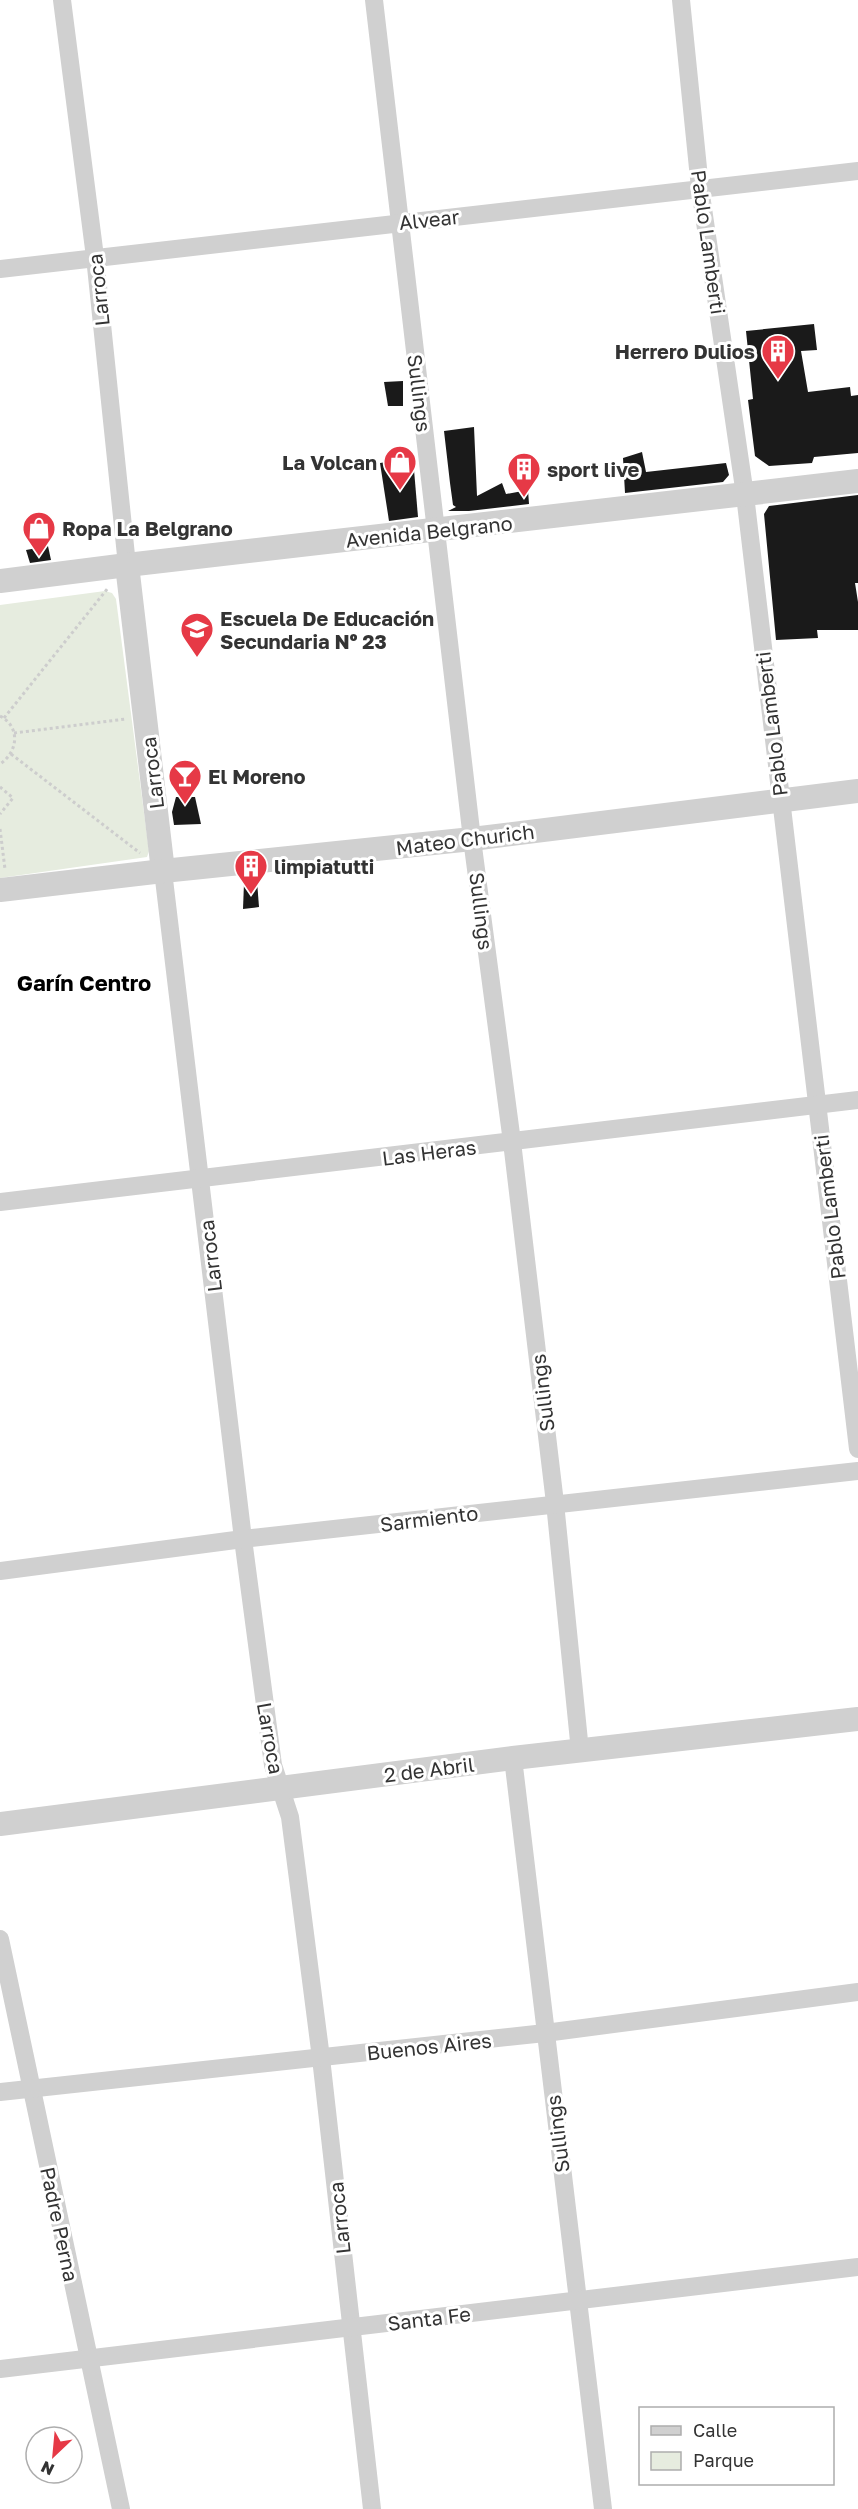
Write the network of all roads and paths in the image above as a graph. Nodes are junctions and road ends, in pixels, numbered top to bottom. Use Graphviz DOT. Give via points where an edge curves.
graph roads {
  1 [pos="62,0"];
  2 [pos="374,0"];
  3 [pos="681,0"];
  4 [pos="858,171"];
  5 [pos="700,188"];
  6 [pos="399,222"];
  7 [pos="95,257"];
  8 [pos="0,269"];
  9 [pos="858,482"];
  10 [pos="745,495"];
  11 [pos="438,531"];
  12 [pos="127,565"];
  13 [pos="0,581"];
  14 [pos="2,717"];
  15 [pos="145,717"];
  16 [pos="14,733"];
  17 [pos="11,754"];
  18 [pos="0,764"];
  19 [pos="0,787"];
  20 [pos="858,791"];
  21 [pos="780,799"];
  22 [pos="0,814"];
  23 [pos="0,829"];
  24 [pos="472,839"];
  25 [pos="163,871"];
  26 [pos="4,890"];
  27 [pos="858,1100"];
  28 [pos="816,1104"];
  29 [pos="512,1142"];
  30 [pos="201,1178"];
  31 [pos="0,1202"];
  32 [pos="858,1449"];
  33 [pos="858,1471"];
  34 [pos="555,1503"];
  35 [pos="243,1539"];
  36 [pos="0,1572"];
  37 [pos="858,1719"];
  38 [pos="580,1751"];
  39 [pos="513,1758"];
  40 [pos="281,1788"];
  41 [pos="0,1824"];
  42 [pos="0,1939"];
  43 [pos="858,1992"];
  44 [pos="545,2032"];
  45 [pos="321,2058"];
  46 [pos="30,2088"];
  47 [pos="0,2092"];
  48 [pos="858,2267"];
  49 [pos="576,2300"];
  50 [pos="352,2327"];
  51 [pos="88,2358"];
  52 [pos="0,2369"];
  53 [pos="121,2509"];
  54 [pos="372,2509"];
  55 [pos="603,2509"];
  1 -- 7 [label="street, Larroca"];
  2 -- 6 [label="street, Sullings"];
  3 -- 5 [label="street, Pablo Lamberti"];
  4 -- 5 [label="street, Alvear"];
  5 -- 6 [label="street, Alvear"];
  5 -- 10 [label="street, Pablo Lamberti"];
  6 -- 7 [label="street, Alvear"];
  6 -- 11 [label="street, Sullings"];
  7 -- 8 [label="street, Alvear"];
  7 -- 12 [label="street, Larroca"];
  9 -- 10 [label="street, Avenida Belgrano"];
  10 -- 11 [label="street, Avenida Belgrano"];
  10 -- 21 [label="street, Pablo Lamberti"];
  11 -- 12 [label="street, Avenida Belgrano"];
  11 -- 24 [label="street, Sullings"];
  12 -- 13 [label="street, Avenida Belgrano"];
  12 -- 14 [label="path"];
  12 -- 15 [label="street, Larroca"];
  14 -- 16 [label="path"];
  15 -- 16 [label="path"];
  15 -- 25 [label="street, Larroca"];
  16 -- 17 [label="path"];
  17 -- 18 [label="path"];
  17 -- 25 [label="path"];
  19 -- 22 [label="path" via="13,798"];
  20 -- 21 [label="street, Mateo Churich"];
  21 -- 24 [label="street, Mateo Churich"];
  21 -- 28 [label="street, Pablo Lamberti"];
  23 -- 26 [label="path"];
  24 -- 25 [label="street, Mateo Churich"];
  24 -- 29 [label="street, Sullings"];
  25 -- 26 [label="street, Mateo Churich"];
  25 -- 30 [label="street, Larroca"];
  27 -- 28 [label="street, Las Heras"];
  28 -- 29 [label="street, Las Heras"];
  28 -- 32 [label="street, Pablo Lamberti"];
  29 -- 30 [label="street, Las Heras"];
  29 -- 34 [label="street, Sullings"];
  30 -- 31 [label="street, Las Heras"];
  30 -- 35 [label="street, Larroca"];
  33 -- 34 [label="street, Sarmiento"];
  34 -- 35 [label="street, Sarmiento"];
  34 -- 38 [label="street, Sullings"];
  35 -- 36 [label="street, Sarmiento"];
  35 -- 40 [label="street, Larroca" via="273,1765"];
  37 -- 38 [label="street, 2 de Abril"];
  38 -- 39 [label="street, 2 de Abril"];
  39 -- 40 [label="street, 2 de Abril"];
  39 -- 44 [label="street, Sullings"];
  40 -- 41 [label="street, 2 de Abril"];
  40 -- 45 [label="street, Larroca" via="290,1817"];
  42 -- 46 [label="street, Padre Perna"];
  43 -- 44 [label="street, Buenos Aires"];
  44 -- 45 [label="street, Buenos Aires"];
  44 -- 49 [label="street, Sullings"];
  45 -- 46 [label="street, Buenos Aires"];
  45 -- 50 [label="street, Larroca"];
  46 -- 47 [label="street, Buenos Aires"];
  46 -- 51 [label="street, Padre Perna"];
  48 -- 49 [label="street, Santa Fe"];
  49 -- 50 [label="street, Santa Fe"];
  49 -- 55 [label="street, Sullings"];
  50 -- 51 [label="street, Santa Fe"];
  50 -- 54 [label="street, Larroca"];
  51 -- 52 [label="street, Santa Fe"];
  51 -- 53 [label="street, Padre Perna"];
}
